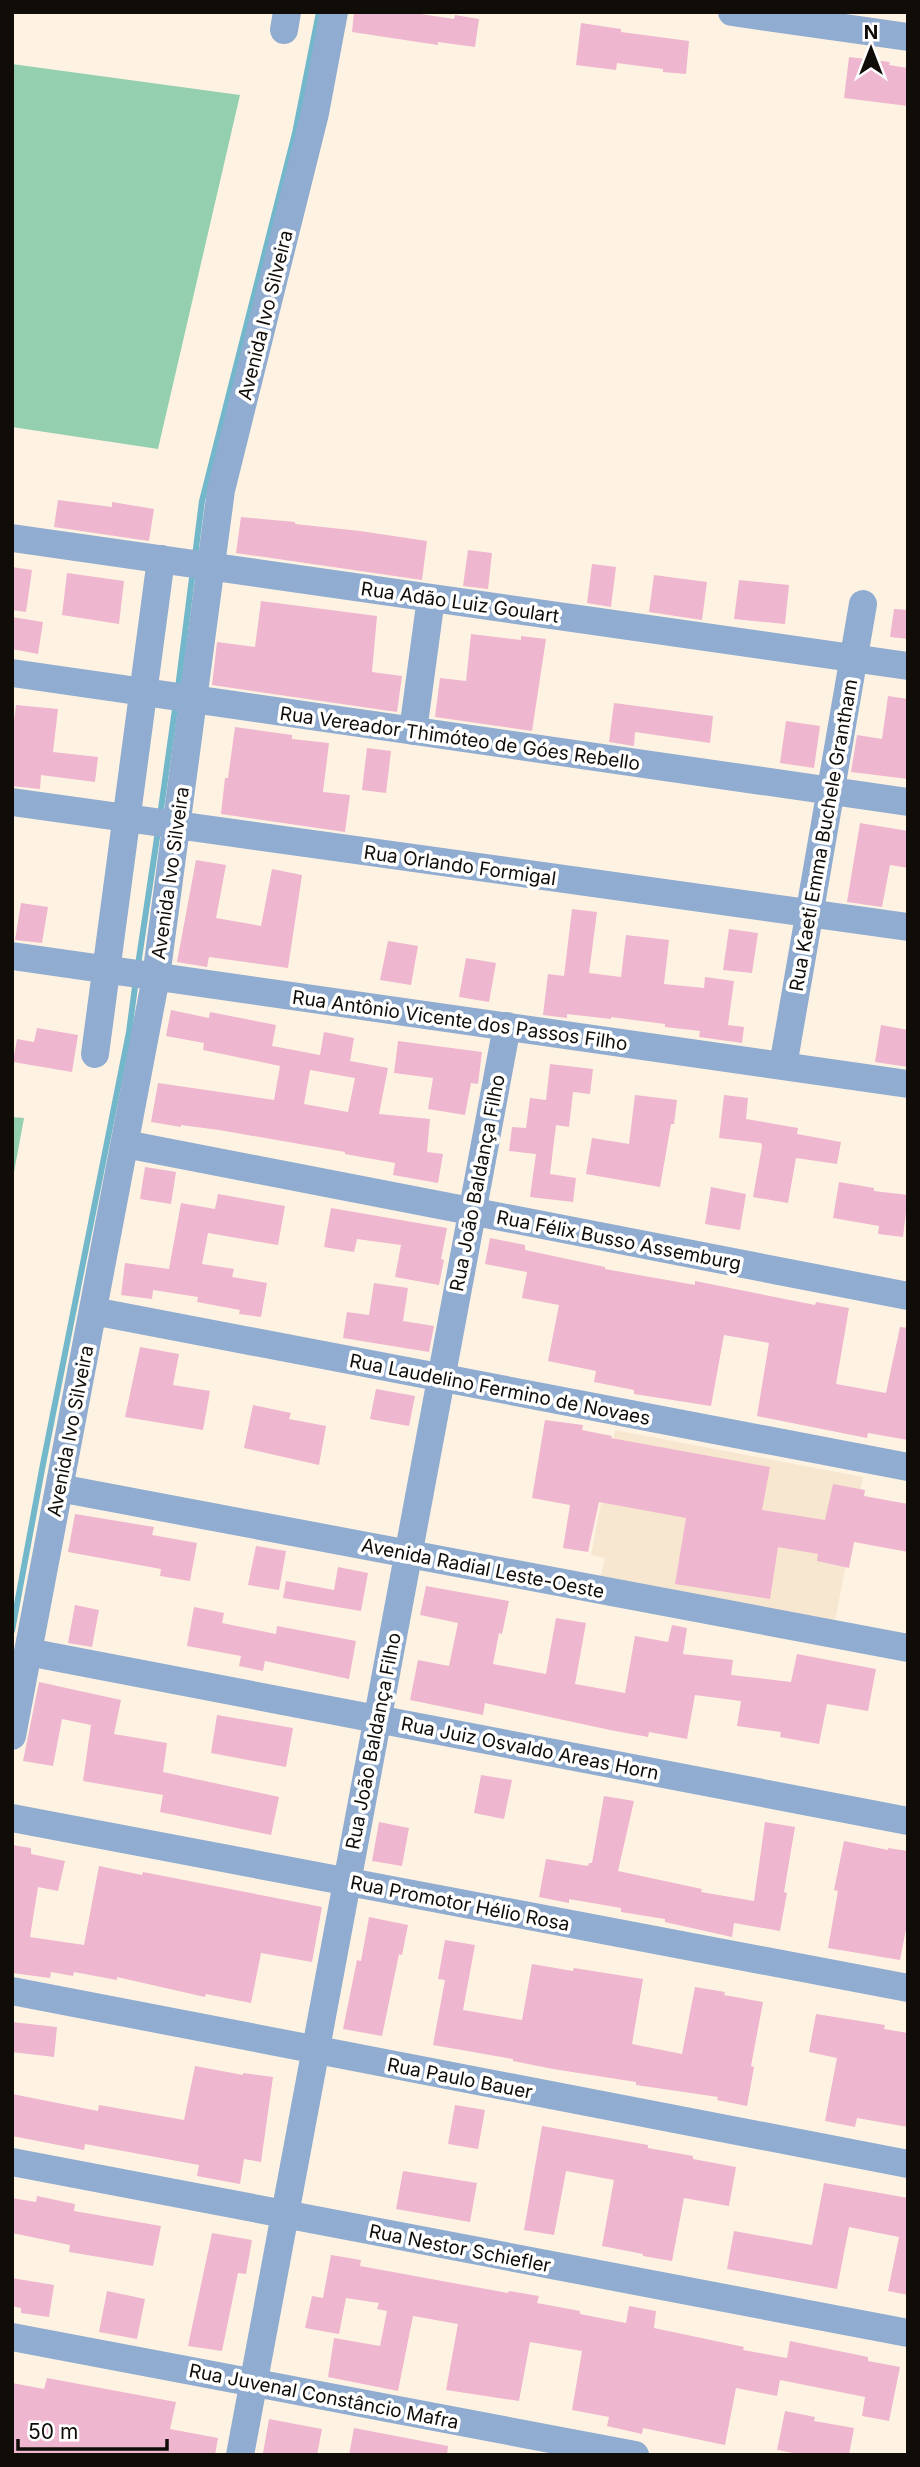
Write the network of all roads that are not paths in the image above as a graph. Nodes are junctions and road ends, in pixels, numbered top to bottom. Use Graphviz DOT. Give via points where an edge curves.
graph roads {
  1 [pos="334,12"];
  2 [pos="732,12"];
  3 [pos="908,37"];
  4 [pos="12,538"];
  5 [pos="189,563"];
  6 [pos="431,598"];
  7 [pos="863,604"];
  8 [pos="853,658"];
  9 [pos="908,666"];
  10 [pos="12,673"];
  11 [pos="169,695"];
  12 [pos="413,731"];
  13 [pos="831,791"];
  14 [pos="12,802"];
  15 [pos="908,803"];
  16 [pos="154,822"];
  17 [pos="810,913"];
  18 [pos="908,927"];
  19 [pos="12,956"];
  20 [pos="132,973"];
  21 [pos="507,1026"];
  22 [pos="95,1054"];
  23 [pos="783,1066"];
  24 [pos="908,1084"];
  25 [pos="125,1144"];
  26 [pos="472,1212"];
  27 [pos="908,1296"];
  28 [pos="93,1311"];
  29 [pos="441,1378"];
  30 [pos="908,1467"];
  31 [pos="59,1488"];
  32 [pos="408,1554"];
  33 [pos="908,1648"];
  34 [pos="28,1652"];
  35 [pos="377,1719"];
  36 [pos="12,1736"];
  37 [pos="12,1818"];
  38 [pos="908,1821"];
  39 [pos="347,1882"];
  40 [pos="908,1988"];
  41 [pos="12,1991"];
  42 [pos="316,2050"];
  43 [pos="12,2162"];
  44 [pos="908,2164"];
  45 [pos="285,2214"];
  46 [pos="908,2333"];
  47 [pos="12,2337"];
  48 [pos="253,2382"];
  49 [pos="240,2455"];
  50 [pos="635,2455"];
  1 -- 5 [label="street, Avenida Ivo Silveira" via="315,113 221,490"];
  2 -- 3 [label="street"];
  4 -- 5 [label="street, Rua Adão Luiz Goulart"];
  5 -- 6 [label="street, Rua Adão Luiz Goulart"];
  5 -- 11 [label="street, Avenida Ivo Silveira"];
  5 -- 11 [label="street, Avenida Ivo Silveira"];
  6 -- 8 [label="street, Rua Adão Luiz Goulart"];
  6 -- 12 [label="street"];
  7 -- 8 [label="street, Rua Kaeti Emma Buchele Grantham"];
  8 -- 9 [label="street, Rua Adão Luiz Goulart"];
  8 -- 13 [label="street, Rua Kaeti Emma Buchele Grantham"];
  10 -- 11 [label="street, Rua Vereador Thimóteo de Góes Rebello"];
  11 -- 12 [label="street, Rua Vereador Thimóteo de Góes Rebello"];
  11 -- 16 [label="street, Avenida Ivo Silveira"];
  11 -- 16 [label="street, Avenida Ivo Silveira"];
  12 -- 13 [label="street, Rua Vereador Thimóteo de Góes Rebello"];
  13 -- 15 [label="street, Rua Vereador Thimóteo de Góes Rebello"];
  13 -- 17 [label="street, Rua Kaeti Emma Buchele Grantham"];
  14 -- 16 [label="street, Rua Orlando Formigal"];
  16 -- 17 [label="street, Rua Orlando Formigal"];
  16 -- 20 [label="street, Avenida Ivo Silveira"];
  16 -- 20 [label="street, Avenida Ivo Silveira"];
  17 -- 18 [label="street, Rua Orlando Formigal"];
  17 -- 23 [label="street, Rua Kaeti Emma Buchele Grantham"];
  19 -- 20 [label="street, Rua Antônio Vicente dos Passos Filho"];
  20 -- 21 [label="street, Rua Antônio Vicente dos Passos Filho"];
  20 -- 22 [label="street, Avenida Ivo Silveira"];
  20 -- 25 [label="street, Avenida Ivo Silveira"];
  21 -- 23 [label="street, Rua Antônio Vicente dos Passos Filho"];
  21 -- 26 [label="street, Rua João Baldança Filho"];
  23 -- 24 [label="street, Rua Antônio Vicente dos Passos Filho"];
  25 -- 26 [label="street, Rua Félix Busso Assemburg"];
  25 -- 28 [label="street, Avenida Ivo Silveira"];
  26 -- 27 [label="street, Rua Félix Busso Assemburg"];
  26 -- 29 [label="street, Rua João Baldança Filho"];
  28 -- 29 [label="street, Rua Laudelino Fermino de Novaes"];
  28 -- 31 [label="street, Avenida Ivo Silveira"];
  29 -- 30 [label="street, Rua Laudelino Fermino de Novaes"];
  29 -- 32 [label="street, Rua João Baldança Filho"];
  31 -- 32 [label="street, Avenida Radial Leste-Oeste"];
  31 -- 34 [label="street, Avenida Ivo Silveira"];
  32 -- 33 [label="street, Avenida Radial Leste-Oeste"];
  32 -- 35 [label="street, Rua João Baldança Filho"];
  34 -- 35 [label="street, Rua Juiz Osvaldo Areas Horn"];
  34 -- 36 [label="street, Avenida Ivo Silveira"];
  35 -- 38 [label="street, Rua Juiz Osvaldo Areas Horn"];
  35 -- 39 [label="street, Rua João Baldança Filho"];
  37 -- 39 [label="street, Rua Promotor Hélio Rosa"];
  39 -- 40 [label="street, Rua Promotor Hélio Rosa"];
  39 -- 42 [label="street, Rua João Baldança Filho"];
  41 -- 42 [label="street, Rua Paulo Bauer"];
  42 -- 44 [label="street, Rua Paulo Bauer"];
  42 -- 45 [label="street, Rua João Baldança Filho"];
  43 -- 45 [label="street, Rua Nestor Schiefler"];
  45 -- 46 [label="street, Rua Nestor Schiefler"];
  45 -- 48 [label="street, Rua João Baldança Filho"];
  47 -- 48 [label="street, Rua Juvenal Constâncio Mafra"];
  48 -- 49 [label="street, Rua João Baldança Filho"];
  48 -- 50 [label="street, Rua Juvenal Constâncio Mafra"];
}
